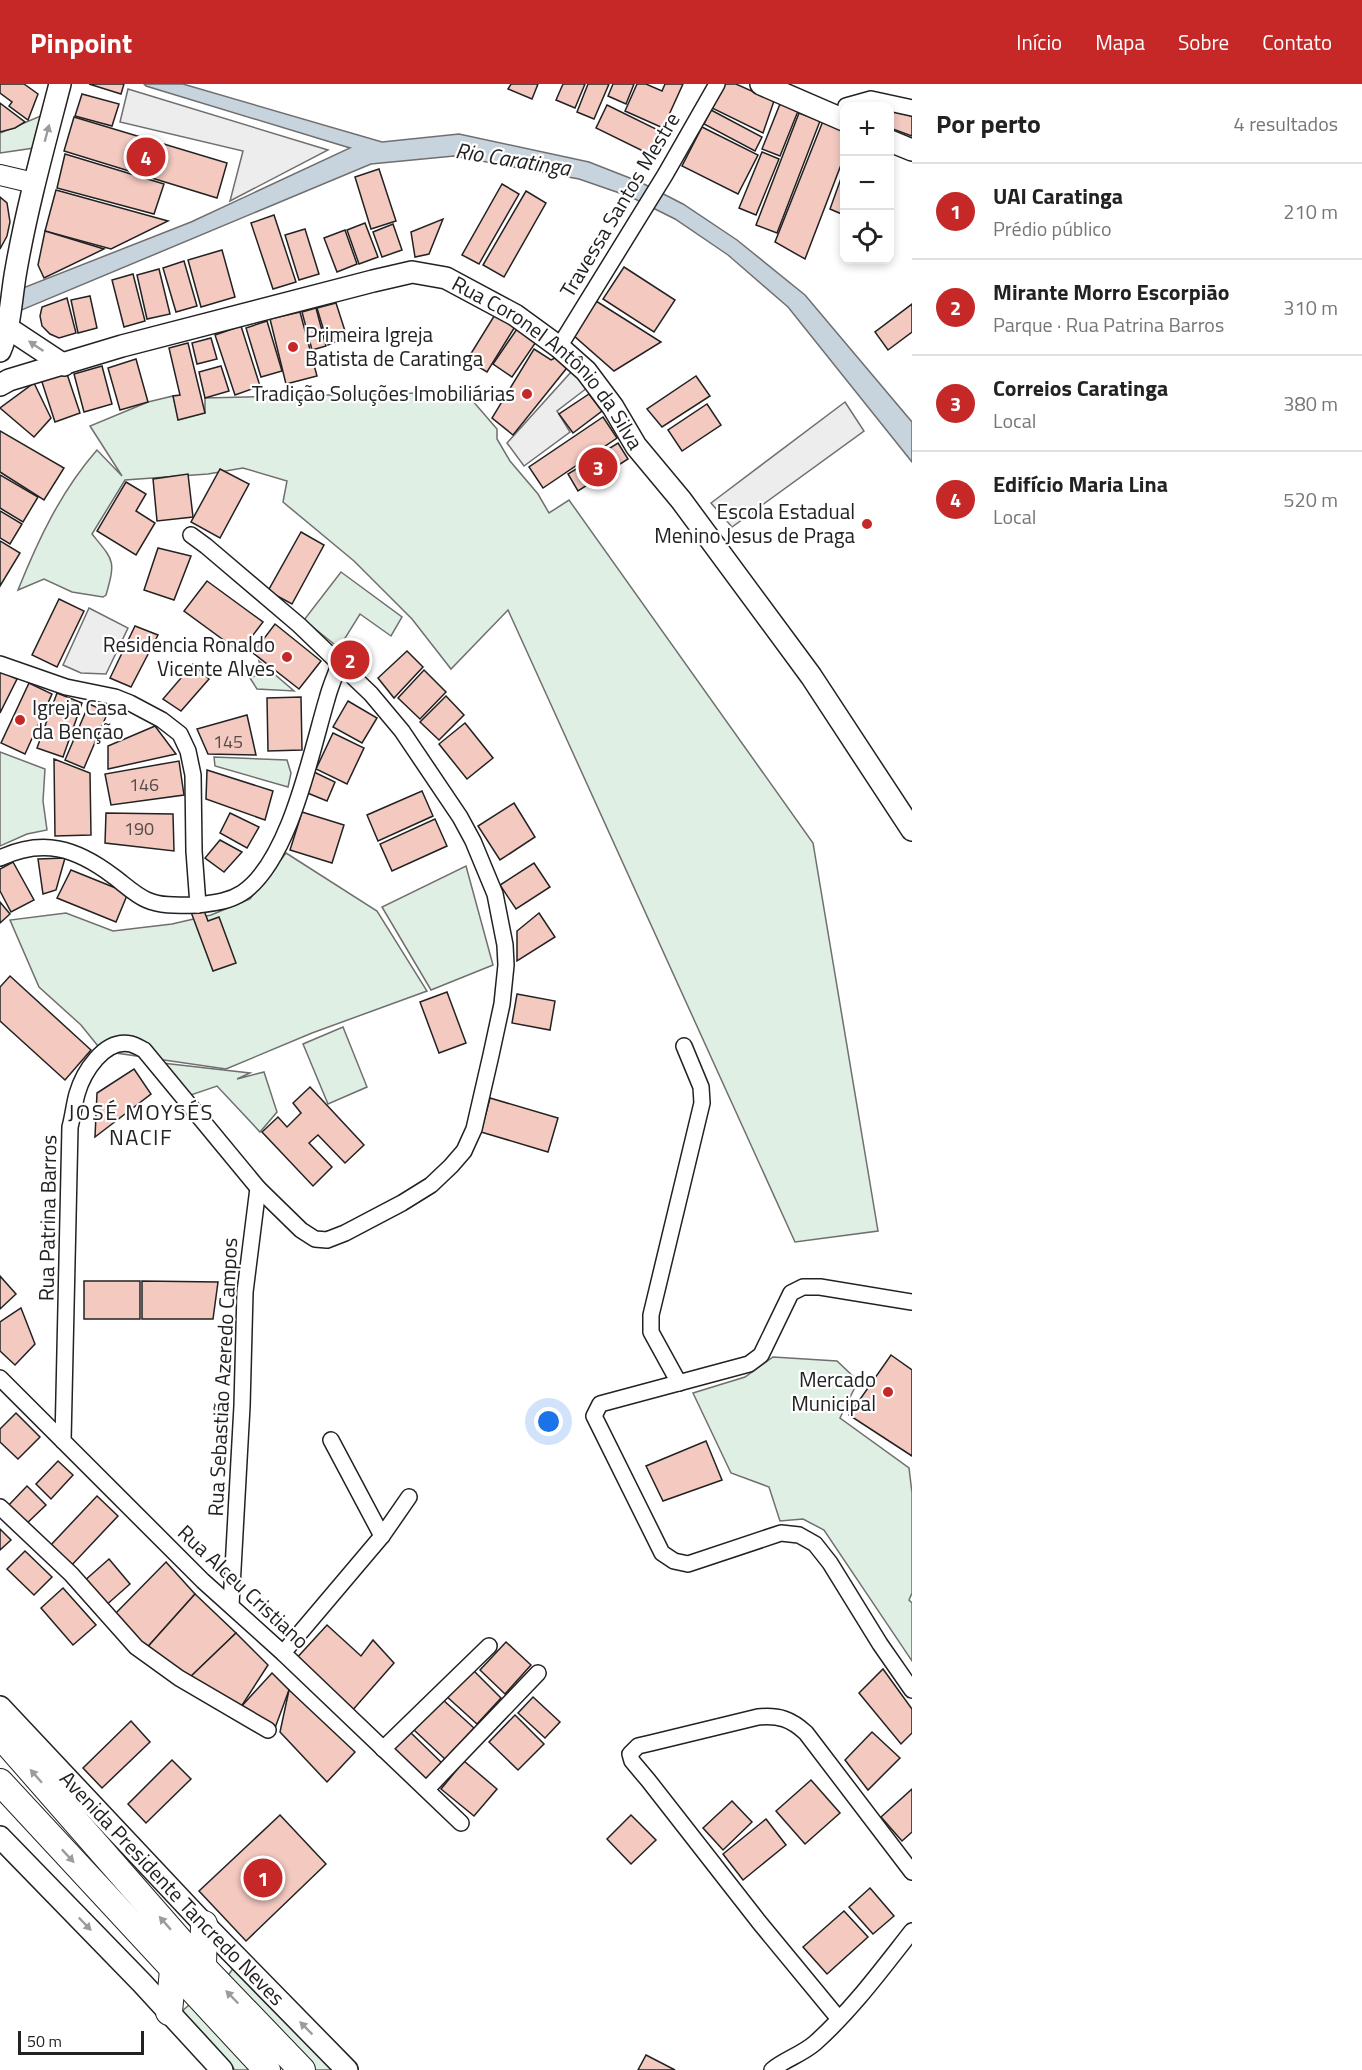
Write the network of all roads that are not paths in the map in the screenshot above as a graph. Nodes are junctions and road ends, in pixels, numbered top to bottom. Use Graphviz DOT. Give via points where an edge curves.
graph roads {
  1 [pos="60,84"];
  2 [pos="717,84"];
  3 [pos="761,84"];
  4 [pos="864,102"];
  5 [pos="885,102"];
  6 [pos="894,104"];
  7 [pos="912,108"];
  8 [pos="840,111"];
  9 [pos="894,143"];
  10 [pos="912,150"];
  11 [pos="0,175"];
  12 [pos="34,183"];
  13 [pos="9,322"];
  14 [pos="559,347"];
  15 [pos="0,351"];
  16 [pos="64,365"];
  17 [pos="0,385"];
  18 [pos="191,535"];
  19 [pos="0,664"];
  20 [pos="339,664"];
  21 [pos="912,830"];
  22 [pos="0,858"];
  23 [pos="198,905"];
  24 [pos="684,1046"];
  25 [pos="258,1188"];
  26 [pos="912,1302"];
  27 [pos="0,1378"];
  28 [pos="679,1383"];
  29 [pos="331,1440"];
  30 [pos="63,1441"];
  31 [pos="409,1497"];
  32 [pos="0,1507"];
  33 [pos="382,1536"];
  34 [pos="231,1605"];
  35 [pos="489,1646"];
  36 [pos="283,1653"];
  37 [pos="538,1673"];
  38 [pos="912,1690"];
  39 [pos="0,1707"];
  40 [pos="268,1730"];
  41 [pos="0,1736"];
  42 [pos="383,1749"];
  43 [pos="0,1782"];
  44 [pos="427,1789"];
  45 [pos="461,1823"];
  46 [pos="0,1837"];
  47 [pos="912,1872"];
  48 [pos="204,1924"];
  49 [pos="912,1930"];
  50 [pos="203,1967"];
  51 [pos="173,1970"];
  52 [pos="169,2012"];
  53 [pos="839,2019"];
  54 [pos="222,2070"];
  55 [pos="267,2070"];
  56 [pos="302,2070"];
  57 [pos="347,2070"];
  58 [pos="772,2070"];
  12 -- 1 [label="main road, one-way"];
  2 -- 14 [label="street, Travessa Santos Mestre"];
  3 -- 8 [label="main road"];
  4 -- 5 [label="street"];
  6 -- 7 [label="street"];
  9 -- 10 [label="main road"];
  11 -- 12 [label="street"];
  12 -- 13 [label="main road"];
  13 -- 15 [label="main road"];
  16 -- 13 [label="main road, one-way"];
  14 -- 16 [label="main road, Rua Coronel Antônio da Silva" via="471,290 446,278 412,272 122,346"];
  14 -- 21 [label="main road, Rua Coronel Antônio da Silva" via="586,372 636,446 767,615"];
  16 -- 17 [label="main road, Rua Coronel Antônio da Silva"];
  18 -- 20 [label="street, Rua Patrina Barros" via="278,606"];
  19 -- 23 [label="street" via="66,687 123,700 180,734 193,775"];
  20 -- 23 [label="street" via="281,842 262,873 242,893"];
  20 -- 25 [label="street, Rua Patrina Barros" via="402,731 473,841 495,894 505,945 502,1004 474,1129 464,1151 431,1185 327,1240 315,1239 301,1230"];
  22 -- 23 [label="street" via="17,850 44,846 68,851 103,868 147,900"];
  24 -- 28 [label="street" via="701,1087 702,1103 651,1315 651,1332"];
  25 -- 30 [label="street, Rua Patrina Barros" via="144,1050 124,1043 111,1047 97,1059 81,1085 70,1127"];
  25 -- 34 [label="street, Rua Sebastião Azeredo Campos" via="245,1292"];
  26 -- 28 [label="street" via="803,1287 791,1293 761,1354 749,1364"];
  27 -- 30 [label="street, Rua Alceu Cristiano"];
  28 -- 38 [label="street" via="600,1404 594,1416 662,1553 688,1564 781,1533 799,1535 815,1544 830,1563"];
  29 -- 33 [label="street"];
  30 -- 34 [label="street, Rua Alceu Cristiano"];
  31 -- 33 [label="street"];
  32 -- 40 [label="street" via="71,1574 136,1647 179,1678"];
  33 -- 36 [label="street"];
  34 -- 36 [label="street, Rua Alceu Cristiano"];
  35 -- 42 [label="street"];
  36 -- 42 [label="street, Rua Alceu Cristiano"];
  37 -- 44 [label="street"];
  39 -- 48 [label="main road, Avenida Presidente Tancredo Neves"];
  50 -- 41 [label="highway, Avenida Presidente Tancredo Neves, one-way"];
  42 -- 44 [label="street, Rua Alceu Cristiano"];
  43 -- 51 [label="highway, one-way"];
  44 -- 45 [label="street, Rua Alceu Cristiano"];
  46 -- 52 [label="main road, one-way"];
  47 -- 53 [label="street" via="806,1733 785,1718 758,1718 672,1737 638,1746 630,1754"];
  48 -- 50 [label="highway"];
  57 -- 48 [label="main road, Avenida Presidente Tancredo Neves, one-way"];
  49 -- 53 [label="street"];
  56 -- 50 [label="highway, Avenida Presidente Tancredo Neves, one-way"];
  51 -- 52 [label="highway"];
  51 -- 55 [label="highway"];
  52 -- 54 [label="main road"];
  53 -- 58 [label="street" via="802,2054"];
}
